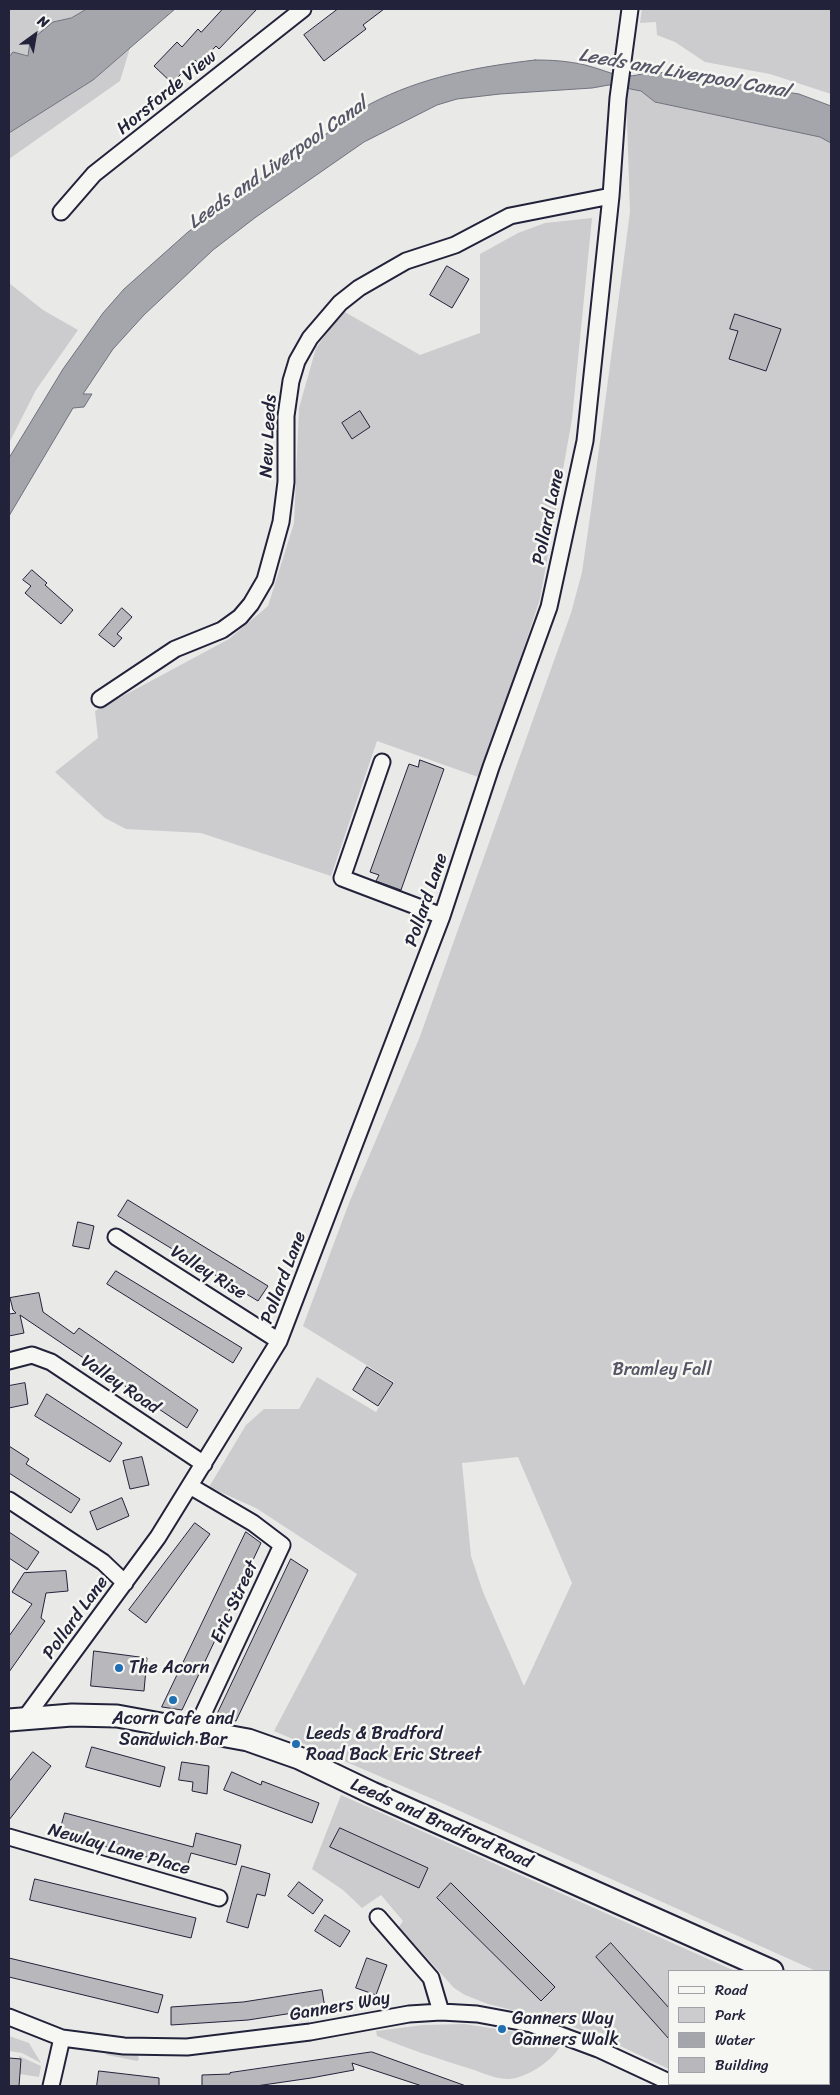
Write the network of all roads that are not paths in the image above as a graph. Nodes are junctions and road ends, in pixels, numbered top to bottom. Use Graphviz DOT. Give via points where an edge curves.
graph roads {
  1 [pos="303,9"];
  2 [pos="630,9"];
  3 [pos="611,196"];
  4 [pos="61,212"];
  5 [pos="100,699"];
  6 [pos="382,762"];
  7 [pos="442,916"];
  8 [pos="116,1237"];
  9 [pos="280,1341"];
  10 [pos="9,1361"];
  11 [pos="204,1464"];
  12 [pos="190,1486"];
  13 [pos="9,1500"];
  14 [pos="126,1583"];
  15 [pos="17,1719"];
  16 [pos="196,1729"];
  17 [pos="9,1837"];
  18 [pos="219,1898"];
  19 [pos="378,1918"];
  20 [pos="770,1970"];
  21 [pos="441,2012"];
  22 [pos="9,2017"];
  23 [pos="62,2038"];
  24 [pos="668,2082"];
  25 [pos="51,2086"];
  1 -- 4 [label="street, Horsforde View" via="94,174"];
  2 -- 3 [label="street, Pollard Lane" via="618,98"];
  3 -- 5 [label="street, New Leeds" via="510,216 455,245 406,262 359,288 340,303 310,338 297,361 291,381 286,416 286,482 281,522 265,580 251,604 222,630 175,649"];
  3 -- 7 [label="street, Pollard Lane" via="585,440 548,608"];
  6 -- 7 [label="street" via="342,878"];
  7 -- 9 [label="street, Pollard Lane"];
  8 -- 9 [label="street, Valley Rise"];
  9 -- 11 [label="street, Pollard Lane"];
  10 -- 11 [label="street, Valley Road" via="32,1355 51,1362"];
  11 -- 12 [label="street, Pollard Lane"];
  12 -- 14 [label="street, Pollard Lane"];
  12 -- 16 [label="street, Eric Street" via="254,1524 282,1545"];
  13 -- 14 [label="street" via="103,1562"];
  14 -- 15 [label="street, Pollard Lane"];
  15 -- 16 [label="main road, Leeds and Bradford Road" via="117,1716"];
  16 -- 20 [label="main road, Leeds and Bradford Road" via="248,1740 298,1758"];
  17 -- 18 [label="street, Newlay Lane Place"];
  19 -- 21 [label="street" via="431,1978"];
  21 -- 23 [label="street, Ganners Way" via="187,2047 124,2046"];
  21 -- 24 [label="street, Ganners Way" via="477,2014 531,2024 598,2048"];
  22 -- 23 [label="street, Ganners Way"];
  23 -- 25 [label="street"];
}
